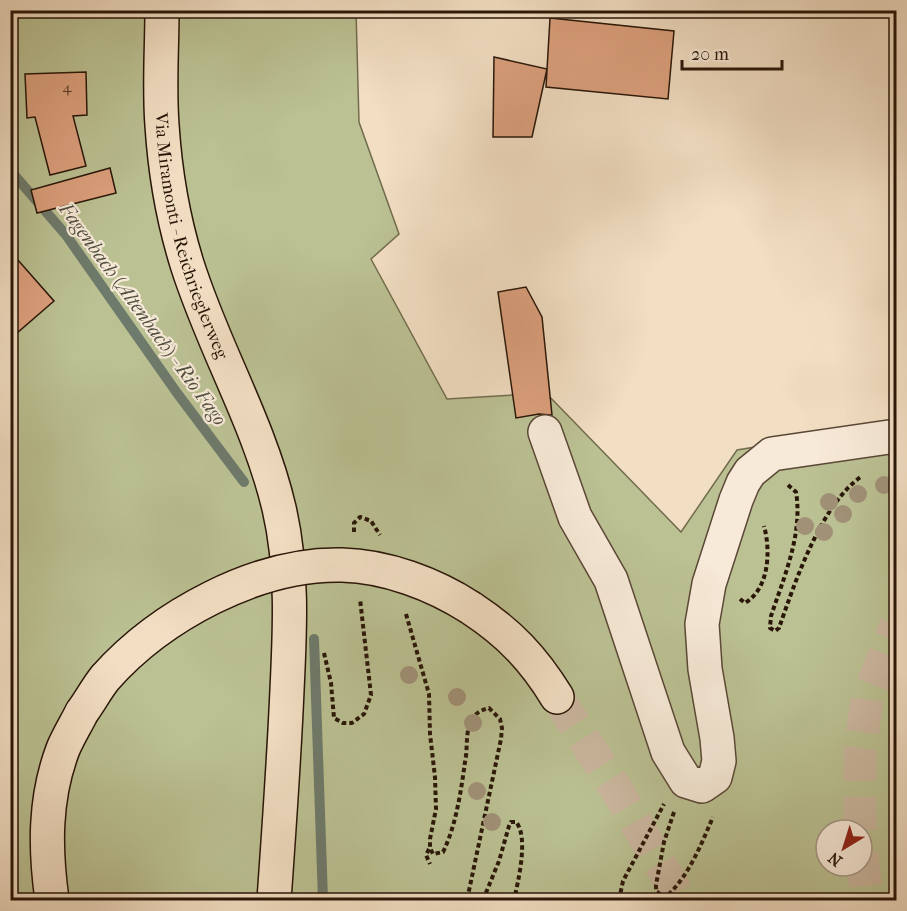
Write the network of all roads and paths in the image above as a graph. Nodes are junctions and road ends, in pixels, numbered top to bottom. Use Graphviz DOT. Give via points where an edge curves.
graph roads {
  1 [pos="162,10"];
  2 [pos="545,432"];
  3 [pos="897,436"];
  4 [pos="354,539"];
  5 [pos="383,544"];
  6 [pos="359,592"];
  7 [pos="405,611"];
  8 [pos="557,697"];
  9 [pos="334,718"];
  10 [pos="430,848"];
  11 [pos="430,864"];
  12 [pos="52,900"];
  13 [pos="274,900"];
  14 [pos="467,900"];
  15 [pos="483,900"];
  16 [pos="514,900"];
  1 -- 13 [label="main road, Via Miramonti - Reichrieglerweg" via="162,123 178,235 262,451 287,552 291,606"];
  2 -- 3 [label="lane" via="575,517 611,580 668,752 686,781 702,786 715,777 719,760 702,624 709,584 743,483 772,454"];
  4 -- 5 [label="path" via="354,523 360,517 371,520"];
  6 -- 9 [label="path" via="371,695 364,714 352,723"];
  7 -- 10 [label="path" via="429,694 436,809"];
  8 -- 12 [label="main road, bridge" via="522,648 497,626 452,596 381,569 319,565 273,574 204,601 131,652 105,679 63,749 49,804 46,835"];
  10 -- 11 [label="path" via="426,855"];
  10 -- 14 [label="path" via="433,854 439,854 446,847 466,760 468,730 472,719 489,708 500,718 501,739"];
  15 -- 16 [label="path" via="509,826 516,822 522,843"];
}
